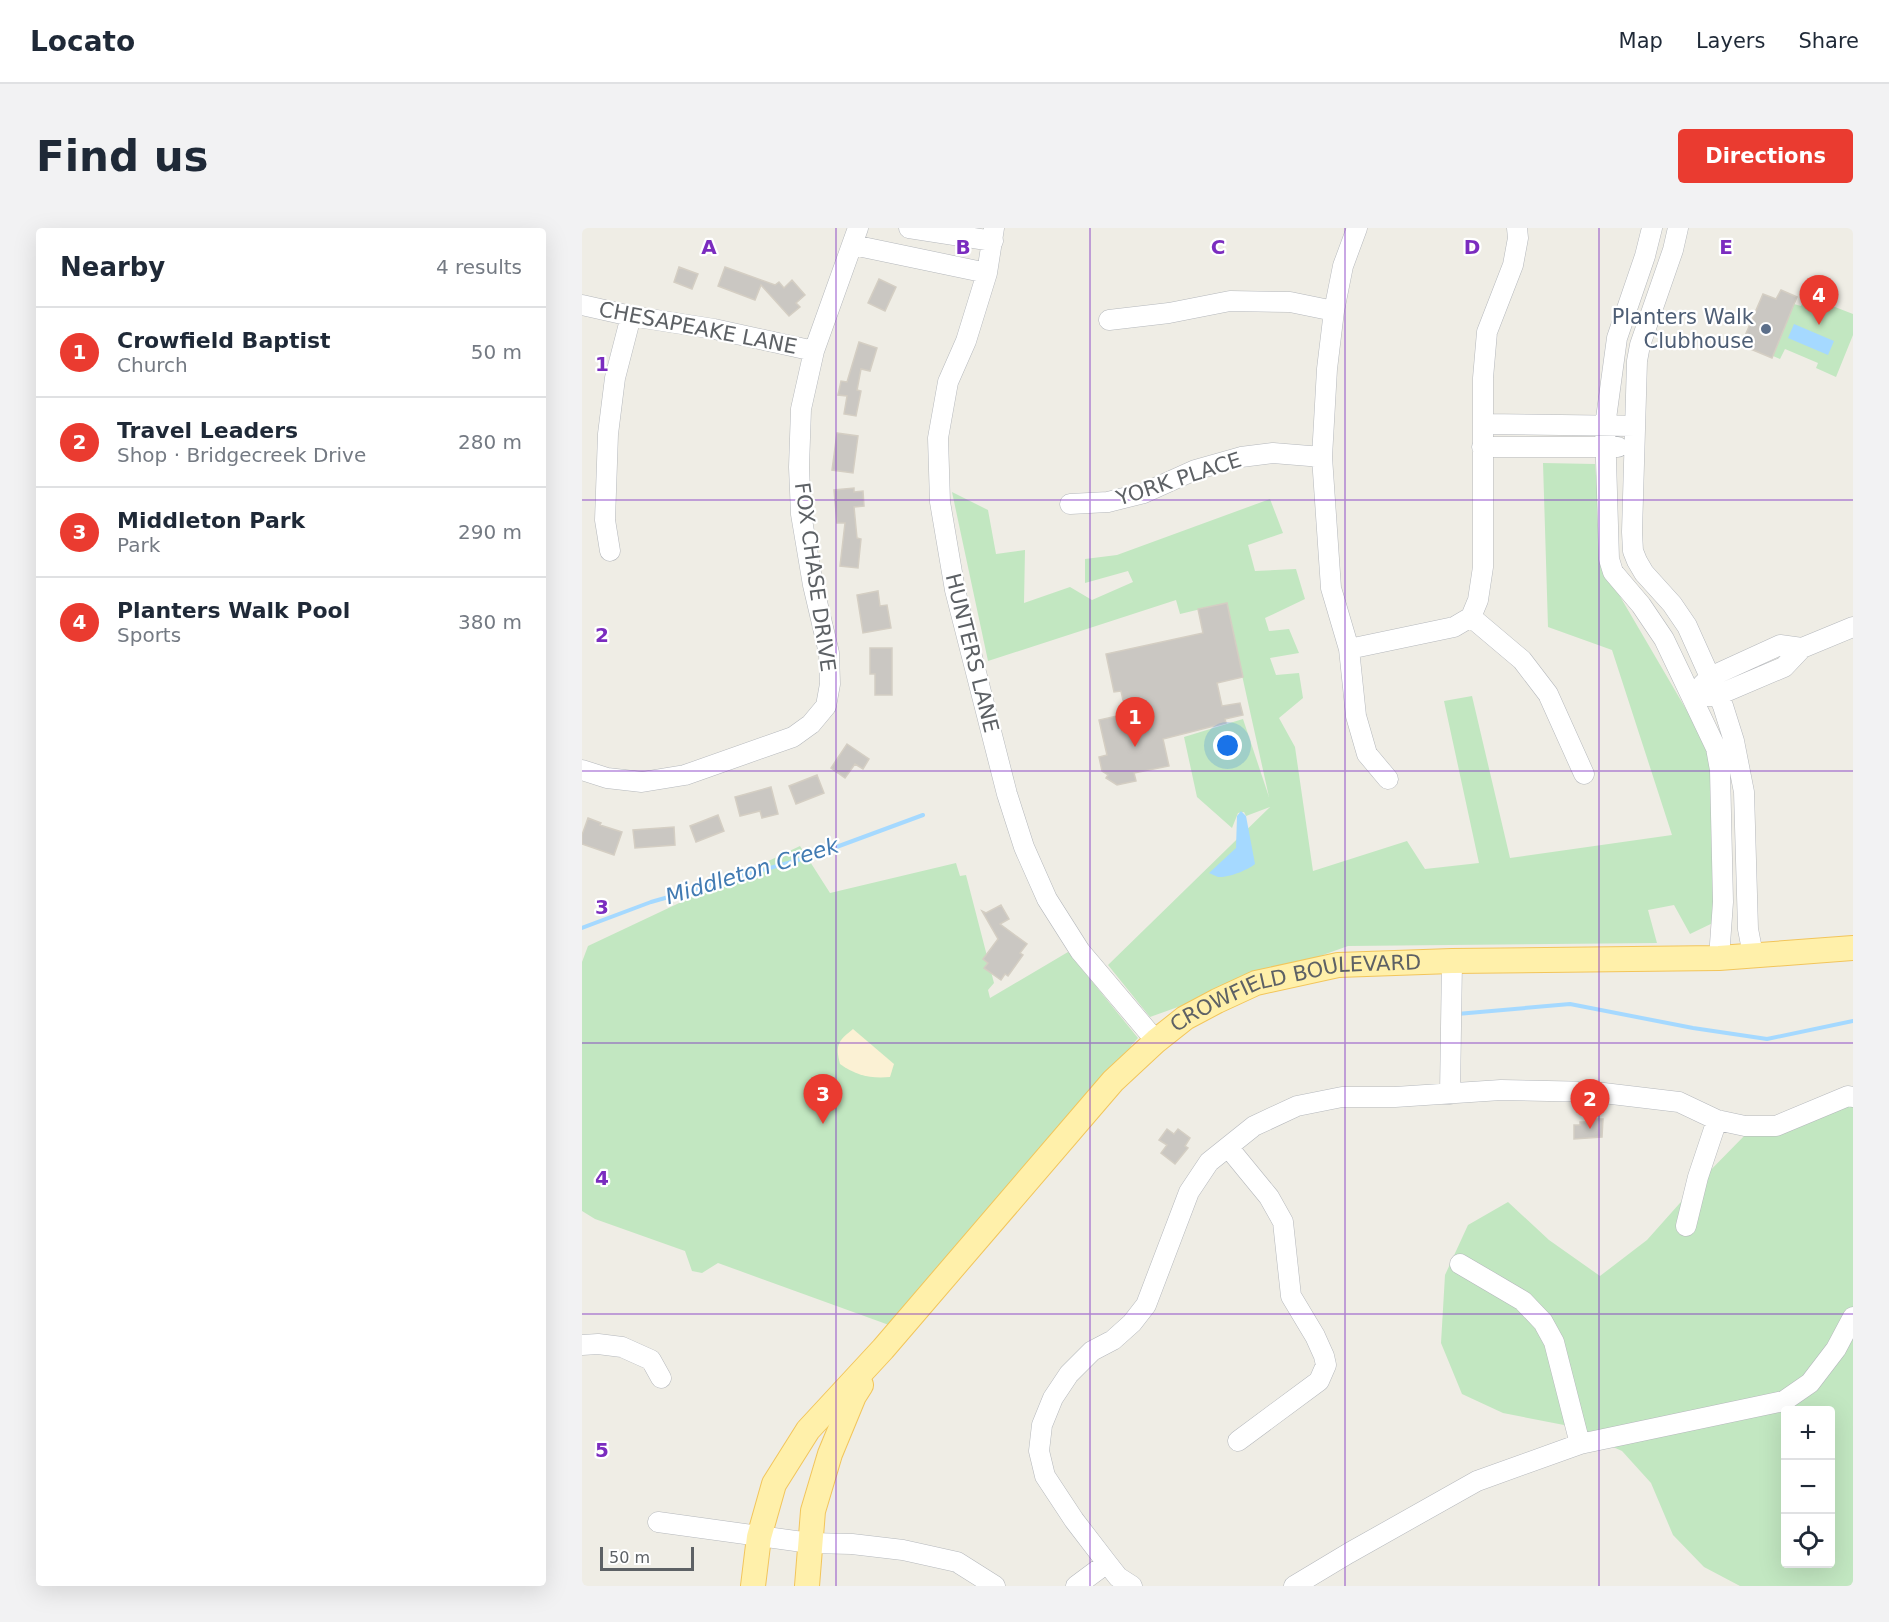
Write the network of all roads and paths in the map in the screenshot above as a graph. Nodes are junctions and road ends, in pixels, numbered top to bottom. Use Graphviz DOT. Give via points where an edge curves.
graph roads {
  1 [pos="909,228"];
  2 [pos="1357,228"];
  3 [pos="1517,228"];
  4 [pos="1652,228"];
  5 [pos="1678,228"];
  6 [pos="994,235"];
  7 [pos="855,237"];
  8 [pos="1647,250"];
  9 [pos="1671,257"];
  10 [pos="987,273"];
  11 [pos="1629,302"];
  12 [pos="582,305"];
  13 [pos="1654,308"];
  14 [pos="1334,311"];
  15 [pos="631,316"];
  16 [pos="1109,320"];
  17 [pos="814,351"];
  18 [pos="1483,424"];
  19 [pos="1605,426"];
  20 [pos="1634,426"];
  21 [pos="1482,447"];
  22 [pos="1606,447"];
  23 [pos="1634,447"];
  24 [pos="1322,457"];
  25 [pos="1070,504"];
  26 [pos="610,551"];
  27 [pos="1471,617"];
  28 [pos="1853,627"];
  29 [pos="1802,648"];
  30 [pos="1349,649"];
  31 [pos="1710,677"];
  32 [pos="1718,695"];
  33 [pos="1692,696"];
  34 [pos="582,770"];
  35 [pos="1584,774"];
  36 [pos="1388,779"];
  37 [pos="1853,948"];
  38 [pos="1753,955"];
  39 [pos="1719,958"];
  40 [pos="1452,961"];
  41 [pos="1156,1041"];
  42 [pos="1450,1094"];
  43 [pos="1853,1098"];
  44 [pos="1718,1120"];
  45 [pos="1228,1147"];
  46 [pos="1686,1226"];
  47 [pos="1460,1264"];
  48 [pos="1853,1317"];
  49 [pos="582,1346"];
  50 [pos="883,1349"];
  51 [pos="661,1378"];
  52 [pos="1238,1441"];
  53 [pos="1580,1444"];
  54 [pos="658,1522"];
  55 [pos="759,1537"];
  56 [pos="810,1543"];
  57 [pos="1107,1563"];
  58 [pos="753,1586"];
  59 [pos="807,1586"];
  60 [pos="995,1586"];
  61 [pos="1076,1586"];
  62 [pos="1132,1586"];
  63 [pos="1294,1586"];
  1 -- 6 [label="street"];
  2 -- 14 [label="street" via="1343,266"];
  3 -- 18 [label="street" via="1513,265 1487,332"];
  4 -- 8 [label="street"];
  5 -- 9 [label="street"];
  6 -- 10 [label="street, HUNTERS LANE"];
  7 -- 10 [label="street"];
  7 -- 17 [label="street, FOX CHASE DRIVE"];
  8 -- 9 [label="street"];
  8 -- 11 [label="street"];
  9 -- 13 [label="street"];
  10 -- 41 [label="street, HUNTERS LANE" via="966,341 948,382 939,438 940,502 955,590 1024,847 1047,898 1080,951"];
  11 -- 13 [label="street"];
  11 -- 19 [label="street" via="1617,338"];
  12 -- 15 [label="street, CHESAPEAKE LANE"];
  13 -- 20 [label="street" via="1637,361"];
  14 -- 16 [label="street" via="1290,302 1230,301"];
  14 -- 24 [label="street"];
  15 -- 17 [label="street, CHESAPEAKE LANE"];
  15 -- 26 [label="street" via="615,378 608,434 605,520"];
  17 -- 34 [label="street, FOX CHASE DRIVE" via="801,409 801,514 829,653 826,706 793,737 685,775 642,782"];
  18 -- 19 [label="street"];
  18 -- 21 [label="street"];
  19 -- 20 [label="street"];
  19 -- 22 [label="street"];
  20 -- 23 [label="street"];
  21 -- 22 [label="street"];
  21 -- 27 [label="street" via="1483,567"];
  22 -- 23 [label="street"];
  22 -- 33 [label="street" via="1607,534 1613,572 1664,639"];
  23 -- 31 [label="street" via="1632,532 1636,561 1687,626"];
  24 -- 25 [label="street, YORK PLACE" via="1273,453 1241,457 1195,470 1144,493 1108,502"];
  24 -- 30 [label="street" via="1331,588"];
  27 -- 30 [label="street" via="1454,627"];
  27 -- 35 [label="street" via="1522,660 1548,694"];
  28 -- 29 [label="street"];
  29 -- 31 [label="street" via="1780,645"];
  29 -- 32 [label="street" via="1784,667"];
  30 -- 36 [label="street" via="1356,716 1367,754"];
  31 -- 32 [label="street"];
  31 -- 33 [label="street"];
  32 -- 33 [label="street"];
  32 -- 38 [label="street" via="1734,741 1744,792 1748,929"];
  33 -- 39 [label="street" via="1716,748 1720,770 1723,902"];
  37 -- 38 [label="main road, CROWFIELD BOULEVARD"];
  38 -- 39 [label="main road, CROWFIELD BOULEVARD"];
  39 -- 40 [label="main road, CROWFIELD BOULEVARD"];
  40 -- 41 [label="main road, CROWFIELD BOULEVARD" via="1338,965 1256,983 1185,1018"];
  40 -- 42 [label="street"];
  41 -- 50 [label="main road, CROWFIELD BOULEVARD" via="1113,1082"];
  42 -- 44 [label="street" via="1501,1090 1595,1092 1679,1102"];
  42 -- 45 [label="street" via="1342,1097 1297,1106 1254,1126"];
  43 -- 44 [label="street" via="1848,1096 1776,1126 1745,1126"];
  44 -- 46 [label="street"];
  45 -- 52 [label="street" via="1269,1197 1283,1222 1291,1296 1315,1336 1326,1365 1319,1381"];
  45 -- 57 [label="street" via="1209,1162 1189,1192 1146,1305 1113,1340 1092,1351 1069,1374 1042,1425 1039,1451 1045,1476"];
  47 -- 53 [label="street" via="1523,1301 1543,1322 1554,1342"];
  48 -- 53 [label="street" via="1836,1349 1810,1383 1784,1401"];
  49 -- 51 [label="street" via="622,1347 651,1360"];
  50 -- 55 [label="main road, CROWFIELD BOULEVARD" via="808,1430 774,1484"];
  50 -- 56 [label="main road, CROWFIELD BOULEVARD" via="854,1396 830,1454 813,1510"];
  53 -- 63 [label="street" via="1477,1481"];
  54 -- 55 [label="street"];
  55 -- 56 [label="street"];
  55 -- 58 [label="main road, CROWFIELD BOULEVARD"];
  56 -- 59 [label="main road, CROWFIELD BOULEVARD"];
  56 -- 60 [label="street" via="893,1549 957,1562"];
  57 -- 61 [label="street"];
  57 -- 62 [label="street"];
}
